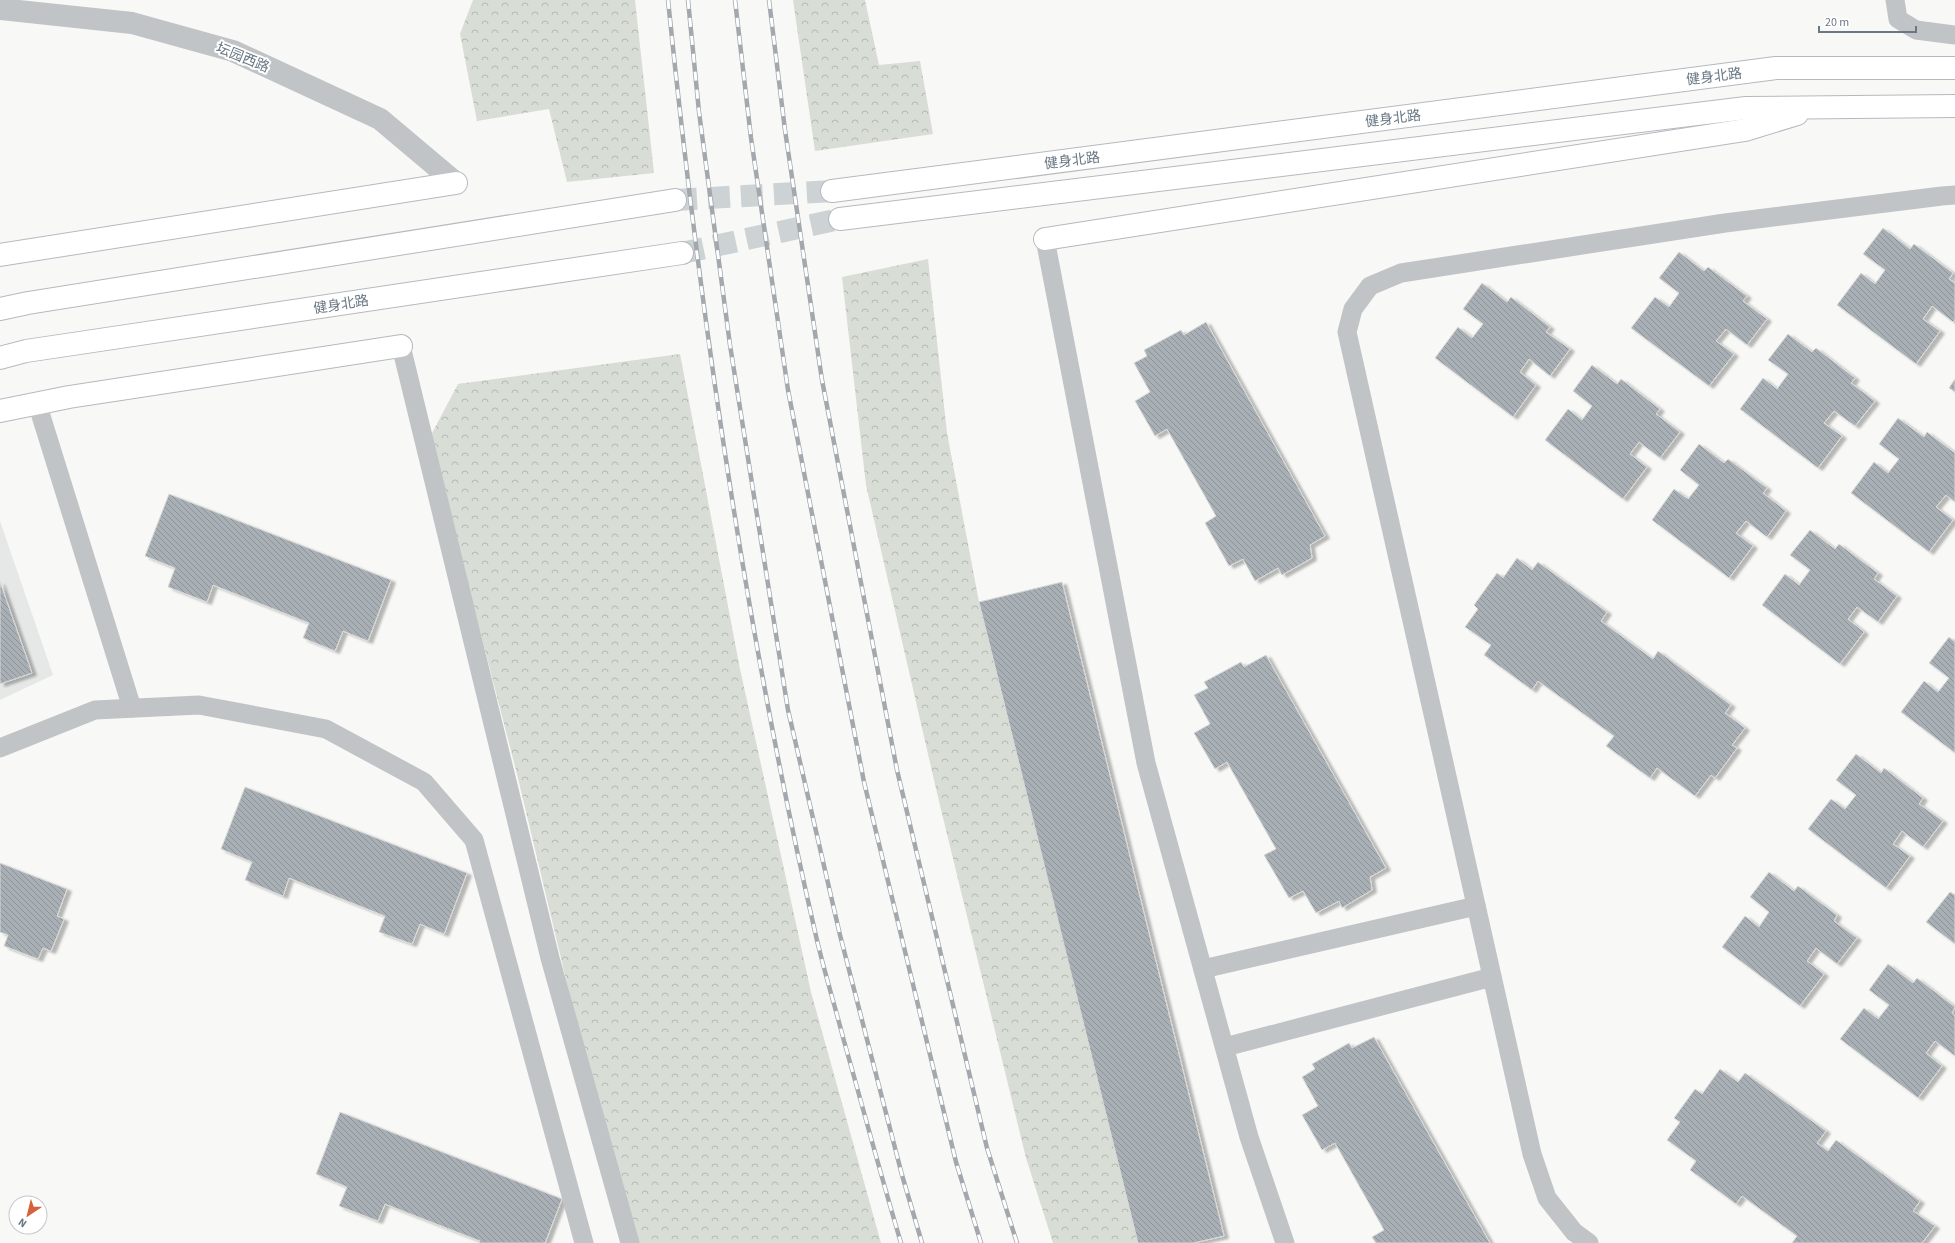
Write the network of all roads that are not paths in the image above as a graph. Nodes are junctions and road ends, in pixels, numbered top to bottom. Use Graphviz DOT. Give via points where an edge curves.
graph roads {
  1 [pos="1895,0"];
  2 [pos="0,9"];
  3 [pos="1955,34"];
  4 [pos="1955,68"];
  5 [pos="1955,106"];
  6 [pos="1822,107"];
  7 [pos="456,182"];
  8 [pos="832,191"];
  9 [pos="1955,196"];
  10 [pos="675,200"];
  11 [pos="840,219"];
  12 [pos="1045,239"];
  13 [pos="682,253"];
  14 [pos="0,255"];
  15 [pos="0,309"];
  16 [pos="400,346"];
  17 [pos="0,358"];
  18 [pos="37,403"];
  19 [pos="0,411"];
  20 [pos="132,708"];
  21 [pos="0,748"];
  22 [pos="1476,906"];
  23 [pos="1203,969"];
  24 [pos="1492,977"];
  25 [pos="1225,1047"];
  26 [pos="584,1243"];
  27 [pos="630,1243"];
  28 [pos="1285,1243"];
  29 [pos="1589,1243"];
  1 -- 3 [label="lane" via="1898,19 1916,30"];
  2 -- 7 [label="street, 坛园西路" via="132,23 233,51 380,119"];
  4 -- 8 [label="main road, 健身北路" via="1776,68"];
  5 -- 6 [label="main road"];
  6 -- 11 [label="main road" via="1746,108"];
  6 -- 12 [label="main road" via="1745,130"];
  7 -- 14 [label="main road"];
  9 -- 22 [label="lane" via="1726,223 1401,273 1370,286 1353,309 1347,332"];
  10 -- 15 [label="main road"];
  12 -- 23 [label="lane" via="1146,763"];
  13 -- 17 [label="main road, 健身北路" via="26,351"];
  16 -- 18 [label="main road"];
  16 -- 27 [label="lane" via="550,958"];
  18 -- 19 [label="main road"];
  18 -- 20 [label="lane"];
  20 -- 21 [label="lane" via="95,710"];
  20 -- 26 [label="lane" via="199,705 326,728 424,782 474,840"];
  22 -- 23 [label="lane"];
  22 -- 24 [label="lane"];
  23 -- 25 [label="lane"];
  24 -- 25 [label="lane"];
  24 -- 29 [label="lane" via="1532,1154 1547,1198 1574,1232"];
  25 -- 28 [label="lane" via="1249,1137"];
}
